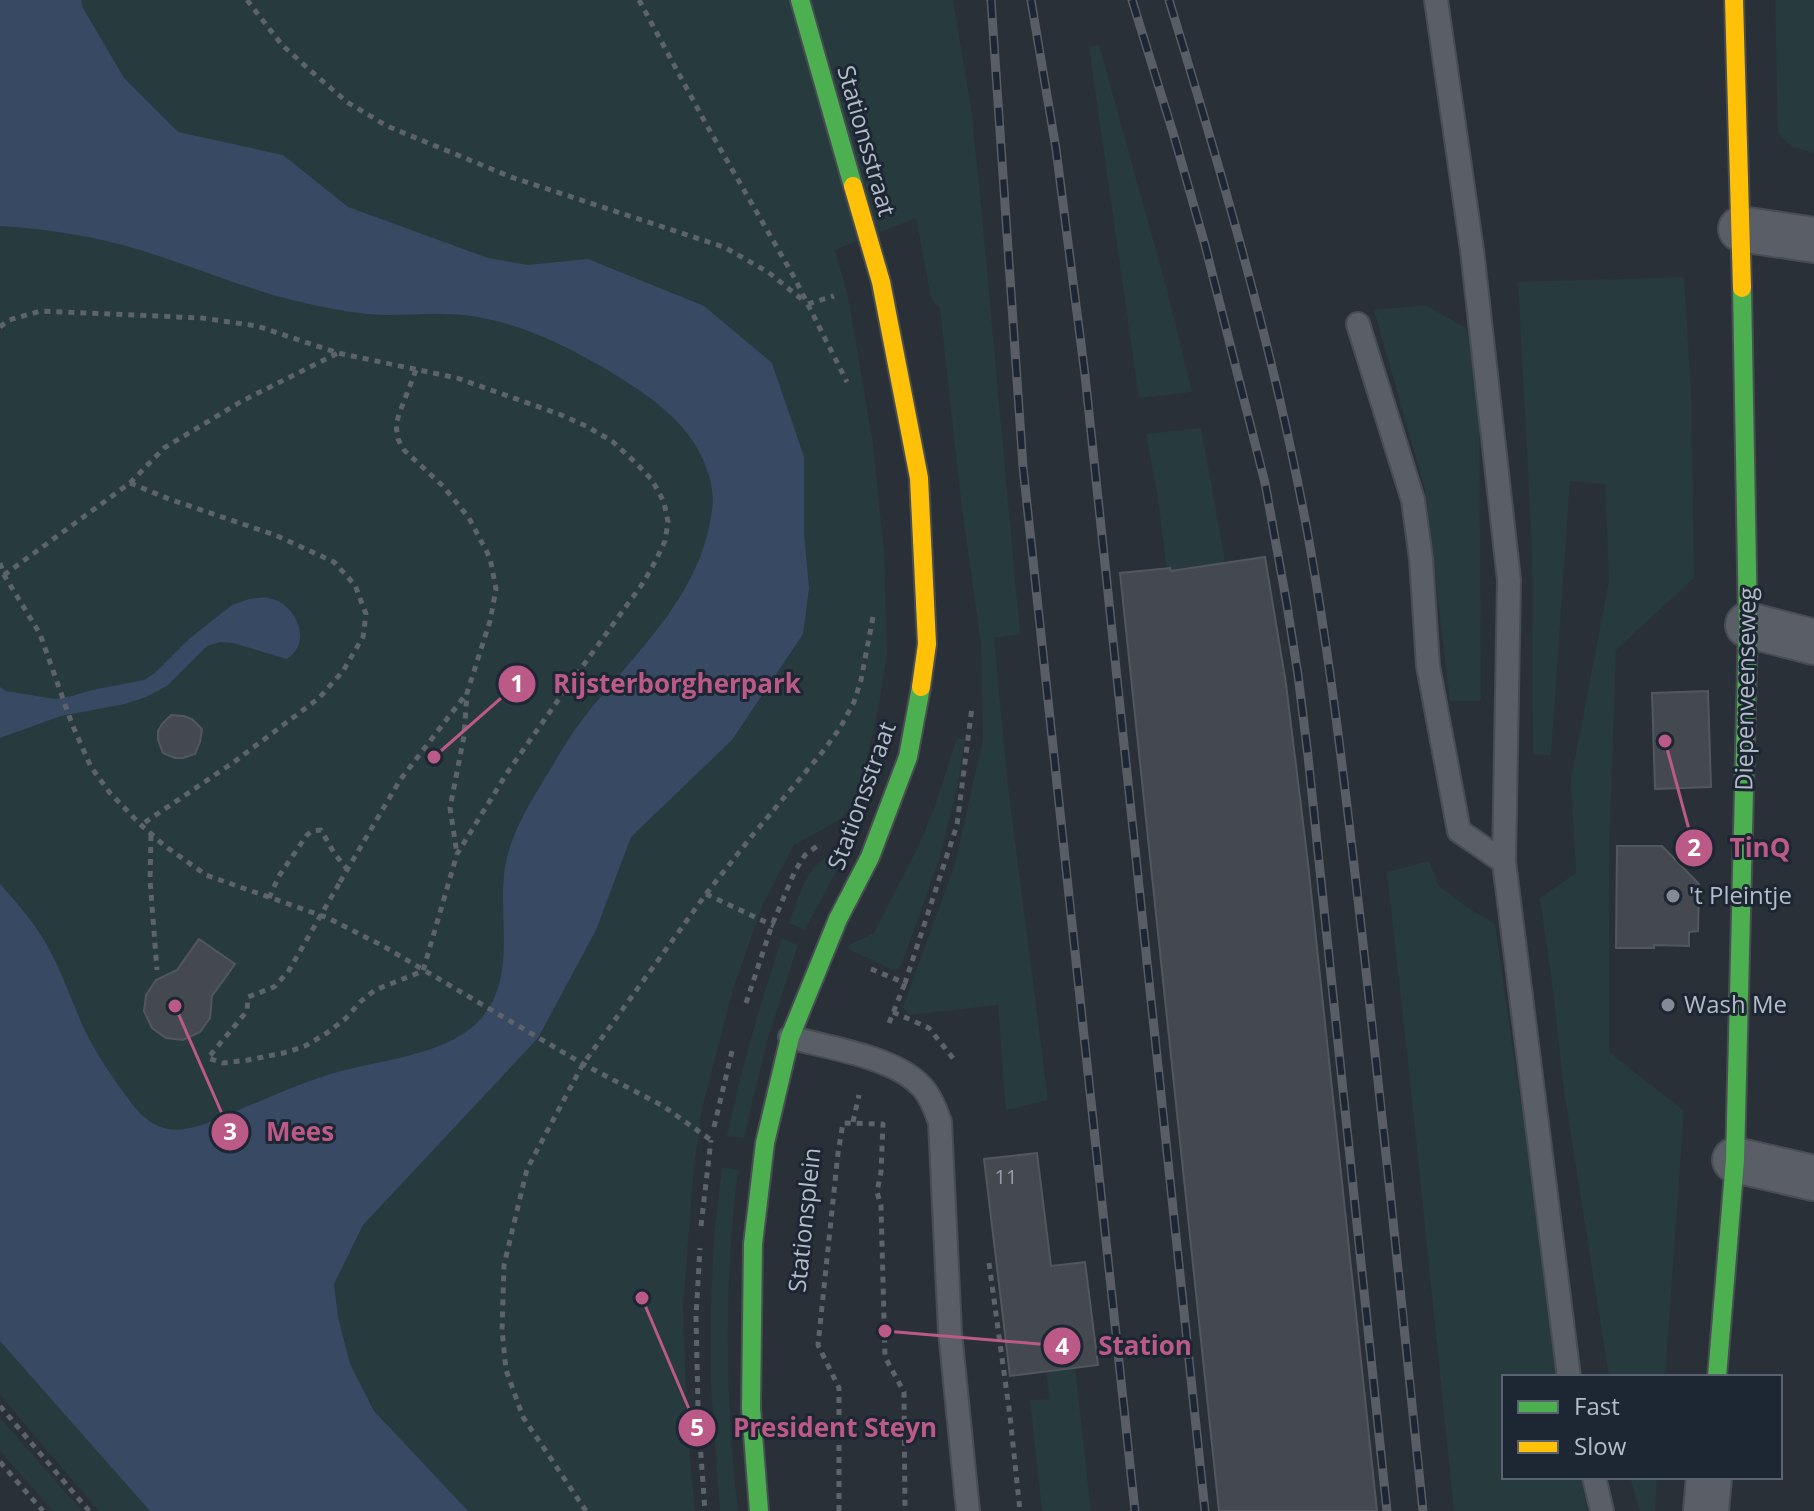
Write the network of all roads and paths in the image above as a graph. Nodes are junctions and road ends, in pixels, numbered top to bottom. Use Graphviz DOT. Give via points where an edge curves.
graph roads {
  1 [pos="247,0"];
  2 [pos="639,0"];
  3 [pos="800,0"];
  4 [pos="1436,0"];
  5 [pos="1734,0"];
  6 [pos="1741,229"];
  7 [pos="1814,240"];
  8 [pos="808,304"];
  9 [pos="1358,324"];
  10 [pos="0,327"];
  11 [pos="338,353"];
  12 [pos="416,370"];
  13 [pos="848,385"];
  14 [pos="130,483"];
  15 [pos="0,563"];
  16 [pos="2,574"];
  17 [pos="873,616"];
  18 [pos="1748,625"];
  19 [pos="1814,642"];
  20 [pos="467,693"];
  21 [pos="141,825"];
  22 [pos="151,834"];
  23 [pos="457,854"];
  24 [pos="1504,862"];
  25 [pos="347,869"];
  26 [pos="269,898"];
  27 [pos="157,970"];
  28 [pos="423,971"];
  29 [pos="790,1037"];
  30 [pos="583,1064"];
  31 [pos="711,1140"];
  32 [pos="1735,1160"];
  33 [pos="1814,1178"];
  34 [pos="1569,1375"];
  35 [pos="1717,1375"];
  36 [pos="0,1406"];
  37 [pos="0,1462"];
  38 [pos="1594,1479"];
  39 [pos="1709,1479"];
  40 [pos="39,1510"];
  41 [pos="89,1511"];
  42 [pos="586,1511"];
  43 [pos="759,1511"];
  44 [pos="839,1511"];
  45 [pos="905,1511"];
  46 [pos="968,1511"];
  47 [pos="1602,1511"];
  48 [pos="1706,1511"];
  1 -- 8 [label="path" via="282,45 347,102 387,126 511,177 724,247 768,272"];
  2 -- 8 [label="path"];
  3 -- 29 [label="street, Stationsstraat" via="884,297 919,478 927,644 908,757"];
  4 -- 24 [label="lane" via="1472,250 1509,580"];
  5 -- 6 [label="street, Diepenveenseweg"];
  6 -- 7 [label="street"];
  6 -- 18 [label="street, Diepenveenseweg"];
  8 -- 13 [label="path"];
  9 -- 24 [label="lane" via="1413,500 1428,666 1459,831"];
  10 -- 11 [label="path" via="41,311 202,318 257,326"];
  11 -- 12 [label="path"];
  11 -- 14 [label="path" via="164,448"];
  12 -- 20 [label="path" via="396,425 398,439 469,518 490,558 496,589"];
  12 -- 23 [label="path" via="457,378 559,414 612,441 652,480 668,522 665,541 643,583 507,773"];
  14 -- 16 [label="path"];
  14 -- 21 [label="path" via="334,562 355,585 366,614 363,637 319,698"];
  15 -- 16 [label="path"];
  16 -- 21 [label="path" via="40,634 91,767"];
  17 -- 30 [label="path" via="861,680 840,728 706,894"];
  18 -- 19 [label="street"];
  18 -- 32 [label="street, Diepenveenseweg"];
  20 -- 23 [label="path" via="450,808"];
  20 -- 25 [label="path" via="400,780"];
  21 -- 22 [label="path"];
  22 -- 26 [label="path" via="206,875"];
  22 -- 27 [label="path"];
  23 -- 28 [label="path"];
  24 -- 34 [label="lane"];
  25 -- 26 [label="path" via="321,830 312,831"];
  25 -- 28 [label="path, bridge" via="288,972 274,987 248,997 247,1011 208,1058 223,1063 248,1060 305,1046 375,990"];
  26 -- 28 [label="path" via="328,918"];
  28 -- 30 [label="path"];
  29 -- 43 [label="street, Stationsstraat" via="765,1143 753,1244 751,1408"];
  29 -- 46 [label="lane" via="904,1072 920,1084 940,1122 950,1332"];
  30 -- 31 [label="path" via="663,1106"];
  30 -- 42 [label="path" via="527,1169 504,1265 502,1330 506,1370 523,1417"];
  32 -- 33 [label="street"];
  32 -- 35 [label="street, Diepenveenseweg"];
  36 -- 41 [label="path"];
  37 -- 40 [label="path"];
  38 -- 47 [label="lane"];
  39 -- 48 [label="street"];
  44 -- 45 [label="path, Stationsplein" via="839,1388 818,1345 838,1153 843,1123 853,1122 883,1124 877,1192 885,1357 904,1392"];
}
